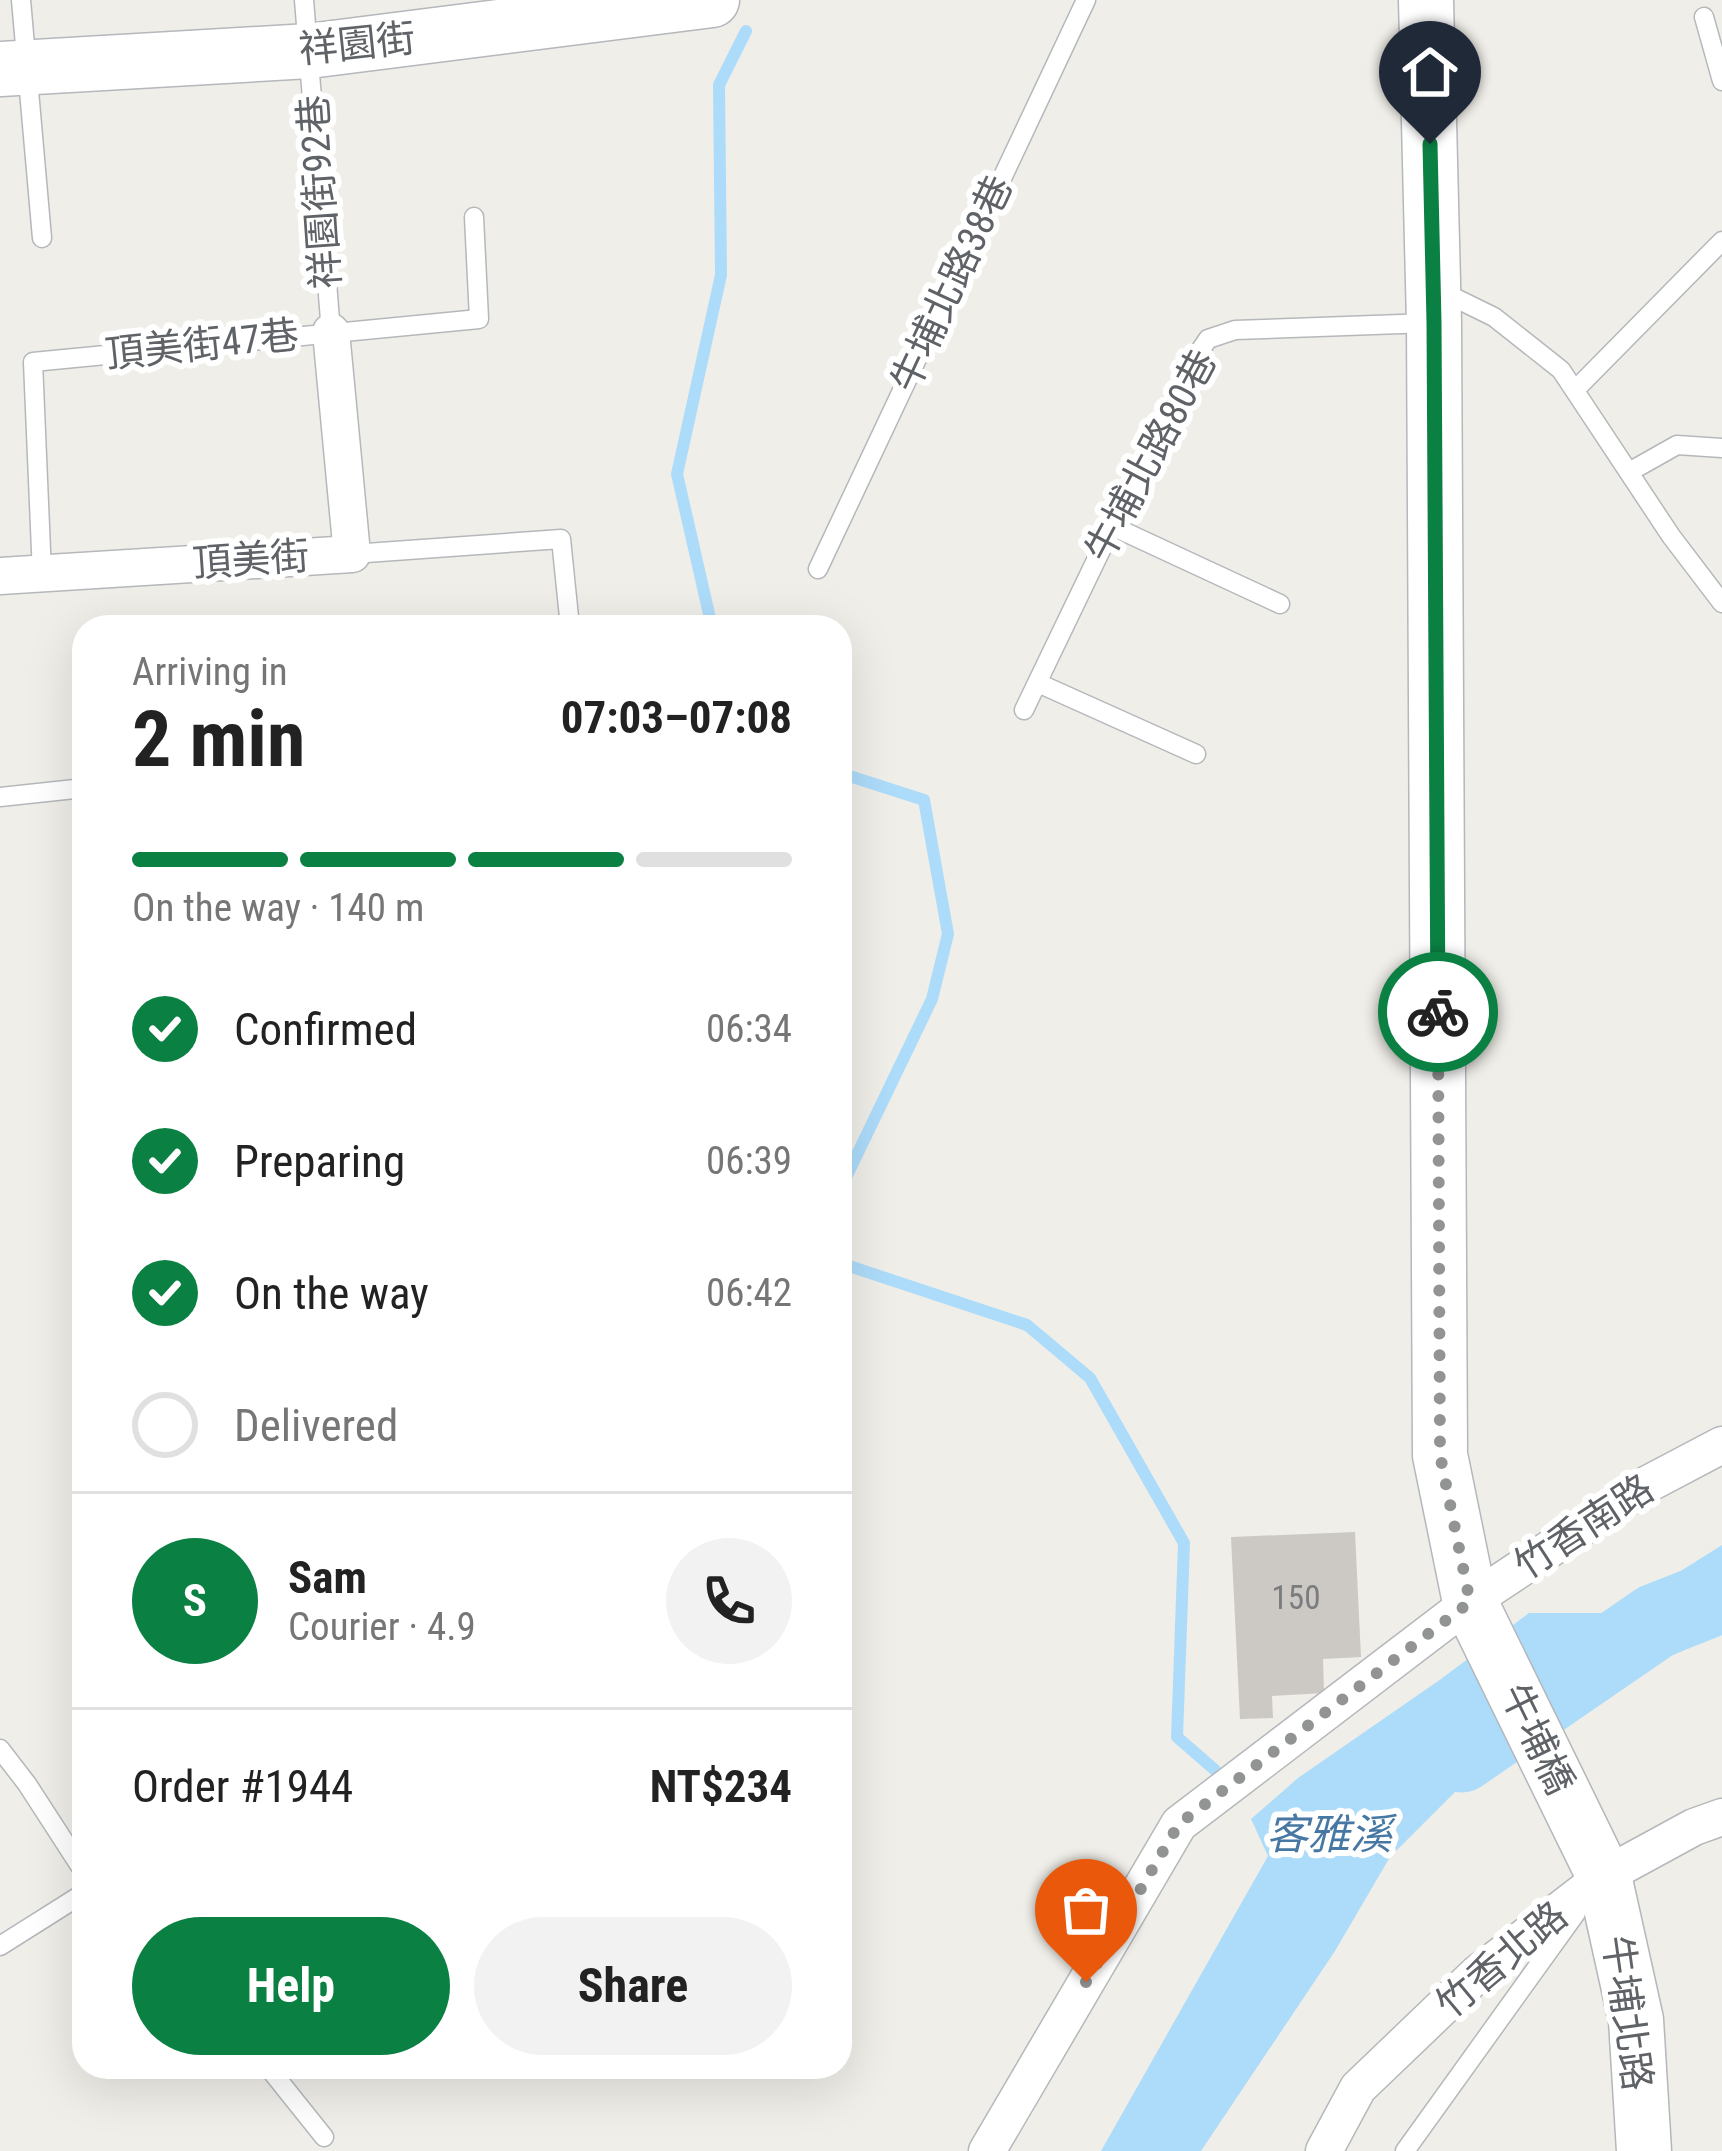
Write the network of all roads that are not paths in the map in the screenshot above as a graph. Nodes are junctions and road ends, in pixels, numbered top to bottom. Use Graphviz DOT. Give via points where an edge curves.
graph roads {
  1 [pos="21,0"];
  2 [pos="712,0"];
  3 [pos="1085,0"];
  4 [pos="1426,0"];
  5 [pos="1704,17"];
  6 [pos="307,26"];
  7 [pos="13,68"];
  8 [pos="1722,81"];
  9 [pos="474,217"];
  10 [pos="42,238"];
  11 [pos="1722,241"];
  12 [pos="1433,305"];
  13 [pos="331,332"];
  14 [pos="1574,390"];
  15 [pos="1722,448"];
  16 [pos="1628,472"];
  17 [pos="1112,526"];
  18 [pos="352,554"];
  19 [pos="818,568"];
  20 [pos="43,574"];
  21 [pos="0,576"];
  22 [pos="1722,603"];
  23 [pos="1280,604"];
  24 [pos="569,615"];
  25 [pos="1038,683"];
  26 [pos="1024,710"];
  27 [pos="1196,754"];
  28 [pos="72,789"];
  29 [pos="0,797"];
  30 [pos="1722,1445"];
  31 [pos="1470,1602"];
  32 [pos="0,1750"];
  33 [pos="1722,1817"];
  34 [pos="72,1853"];
  35 [pos="1604,1876"];
  36 [pos="72,1901"];
  37 [pos="0,1946"];
  38 [pos="278,2079"];
  39 [pos="324,2137"];
  40 [pos="987,2151"];
  41 [pos="1324,2151"];
  42 [pos="1405,2151"];
  43 [pos="1644,2151"];
  1 -- 7 [label="lane"];
  2 -- 6 [label="street, 祥園街"];
  3 -- 19 [label="lane, 牛埔北路38巷"];
  4 -- 12 [label="street"];
  5 -- 8 [label="lane"];
  6 -- 7 [label="street, 祥園街"];
  6 -- 13 [label="lane, 祥園街92巷"];
  7 -- 10 [label="lane"];
  9 -- 13 [label="lane, 頂美街47巷" via="479,319"];
  11 -- 14 [label="lane"];
  12 -- 14 [label="lane" via="1494,316"];
  12 -- 17 [label="lane, 牛埔北路80巷" via="1208,339"];
  12 -- 31 [label="street" via="1440,1455"];
  13 -- 18 [label="street, 頂美街"];
  13 -- 20 [label="lane, 頂美街47巷" via="33,362"];
  14 -- 16 [label="lane"];
  15 -- 16 [label="lane" via="1677,445"];
  16 -- 22 [label="lane"];
  17 -- 23 [label="lane"];
  17 -- 25 [label="lane, 牛埔北路80巷"];
  18 -- 20 [label="street, 頂美街"];
  18 -- 24 [label="lane" via="561,539"];
  20 -- 21 [label="street, 頂美街"];
  25 -- 26 [label="lane, 牛埔北路80巷"];
  25 -- 27 [label="lane"];
  28 -- 29 [label="lane"];
  30 -- 31 [label="street, 竹香南路" via="1646,1485"];
  31 -- 35 [label="street, 牛埔橋"];
  31 -- 40 [label="street, 竹香南路" via="1179,1824"];
  32 -- 34 [label="lane"];
  33 -- 35 [label="street, 竹香北路"];
  35 -- 41 [label="street, 竹香北路" via="1477,1974 1358,2087"];
  35 -- 42 [label="lane"];
  35 -- 43 [label="street, 牛埔北路" via="1636,2020"];
  36 -- 37 [label="lane"];
  38 -- 39 [label="lane"];
}
